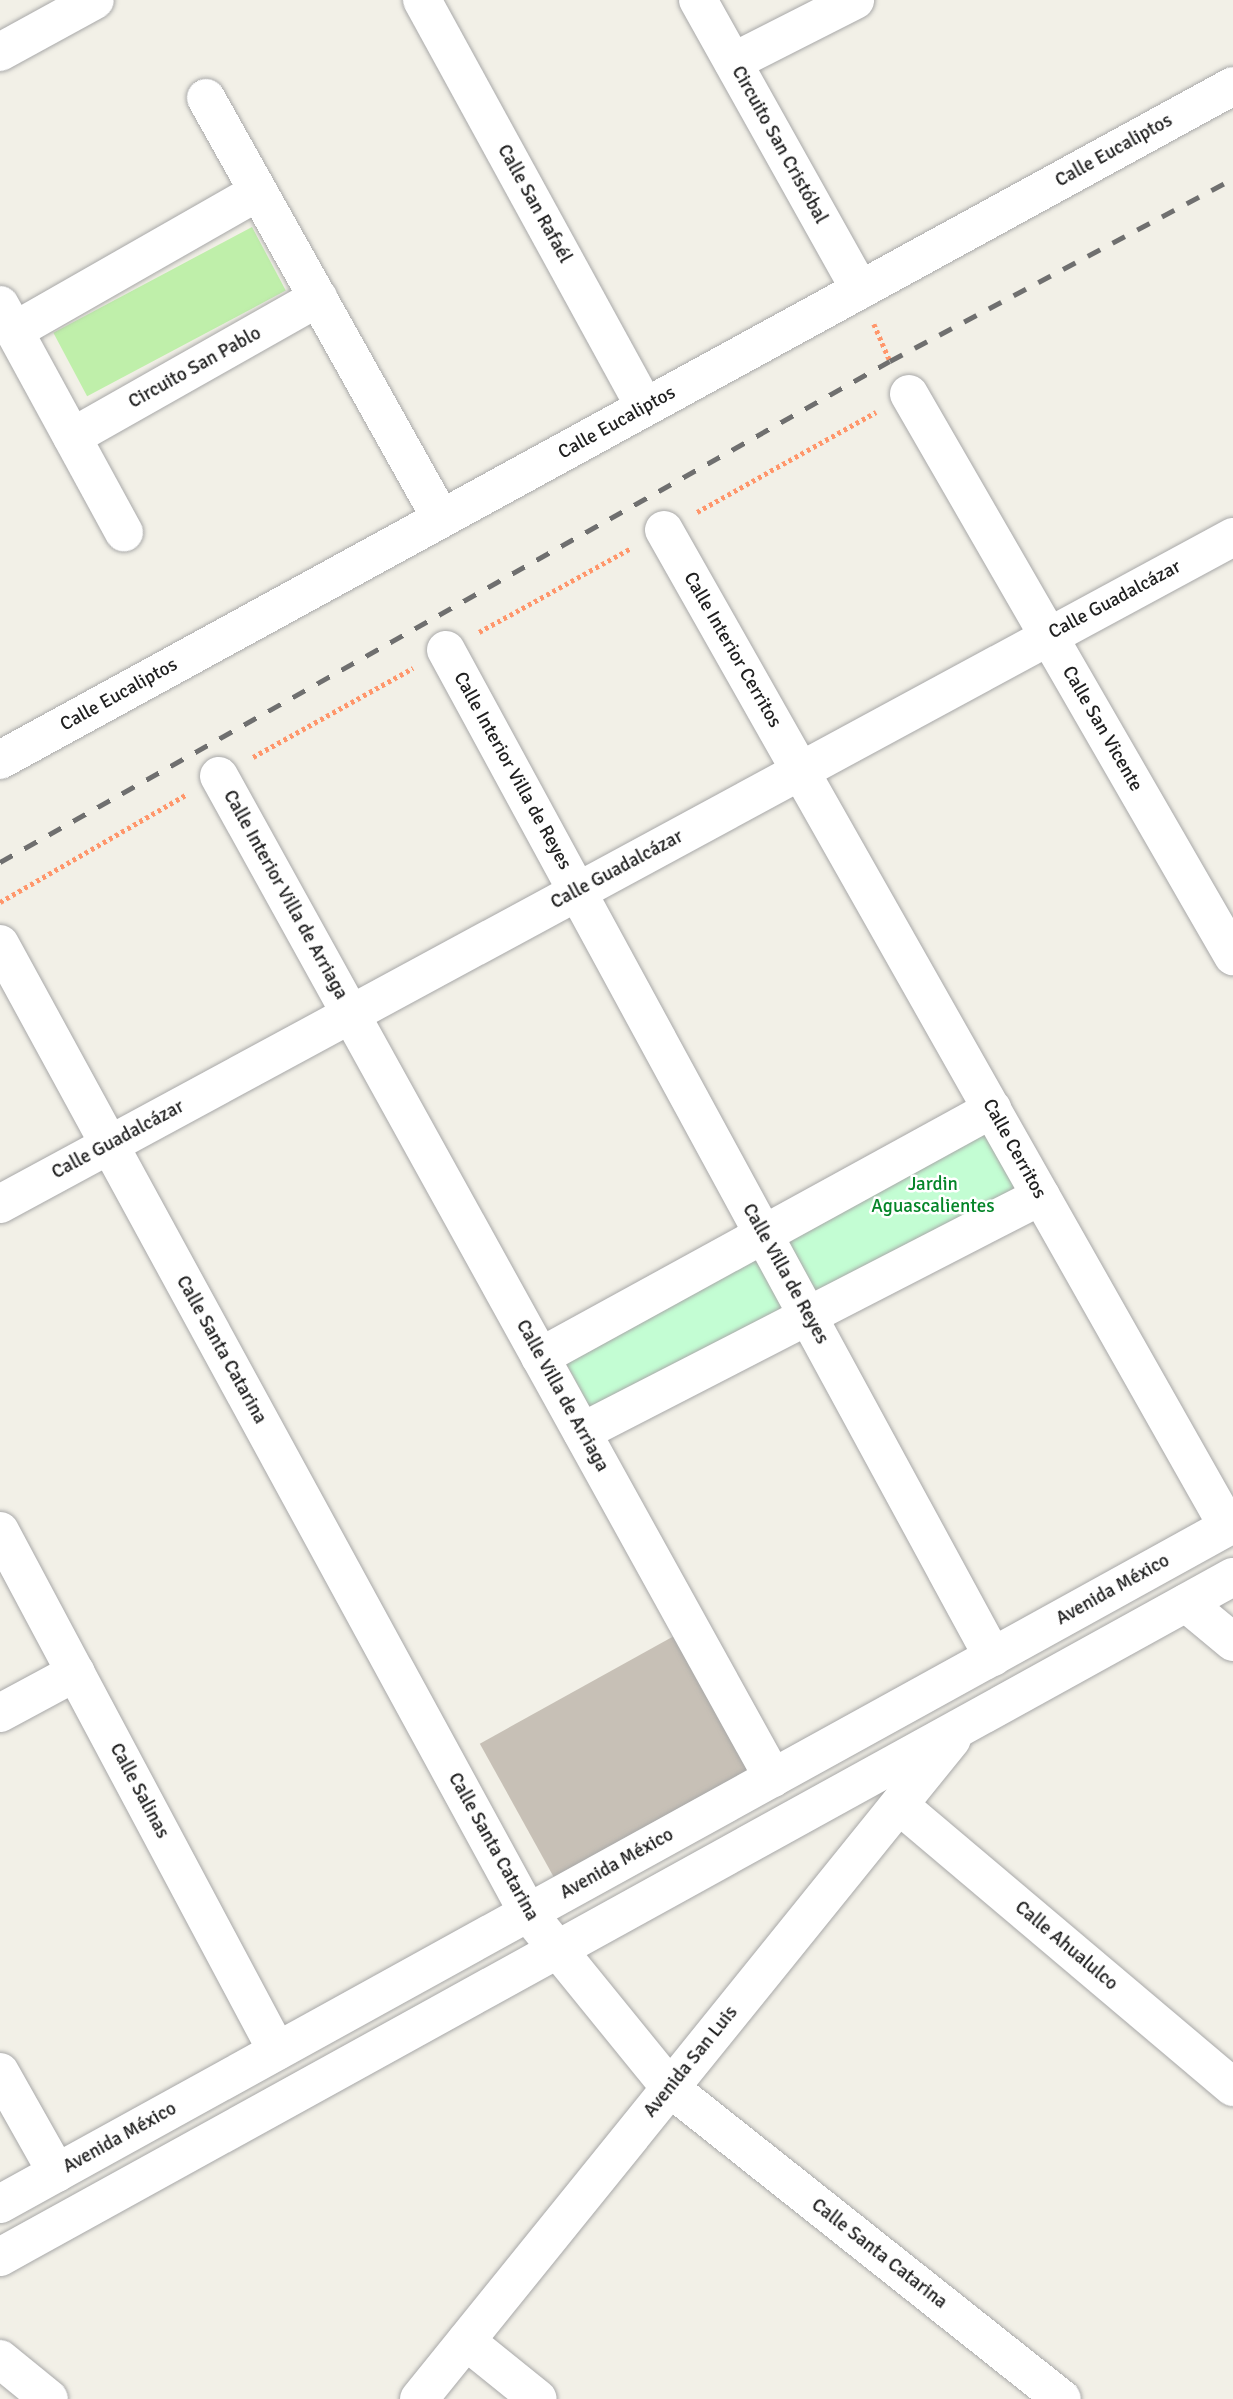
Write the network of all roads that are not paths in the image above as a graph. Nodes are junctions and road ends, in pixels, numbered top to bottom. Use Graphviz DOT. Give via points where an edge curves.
graph roads {
  1 [pos="95,0"];
  2 [pos="422,0"];
  3 [pos="698,0"];
  4 [pos="855,0"];
  5 [pos="0,52"];
  6 [pos="733,62"];
  7 [pos="1233,86"];
  8 [pos="206,98"];
  9 [pos="258,192"];
  10 [pos="860,290"];
  11 [pos="318,298"];
  12 [pos="7,318"];
  13 [pos="909,394"];
  14 [pos="645,407"];
  15 [pos="72,437"];
  16 [pos="442,519"];
  17 [pos="664,530"];
  18 [pos="124,532"];
  19 [pos="1233,537"];
  20 [pos="1049,636"];
  21 [pos="446,650"];
  22 [pos="0,760"];
  23 [pos="801,771"];
  24 [pos="219,776"];
  25 [pos="577,892"];
  26 [pos="0,944"];
  27 [pos="1233,956"];
  28 [pos="351,1014"];
  29 [pos="992,1109"];
  30 [pos="110,1145"];
  31 [pos="1041,1196"];
  32 [pos="0,1204"];
  33 [pos="764,1235"];
  34 [pos="808,1316"];
  35 [pos="540,1357"];
  36 [pos="582,1433"];
  37 [pos="1231,1525"];
  38 [pos="0,1531"];
  39 [pos="1233,1577"];
  40 [pos="1186,1603"];
  41 [pos="1233,1642"];
  42 [pos="993,1657"];
  43 [pos="76,1672"];
  44 [pos="0,1713"];
  45 [pos="964,1726"];
  46 [pos="773,1778"];
  47 [pos="899,1805"];
  48 [pos="528,1913"];
  49 [pos="555,1951"];
  50 [pos="277,2051"];
  51 [pos="0,2072"];
  52 [pos="1233,2087"];
  53 [pos="670,2088"];
  54 [pos="57,2173"];
  55 [pos="0,2204"];
  56 [pos="0,2257"];
  57 [pos="466,2341"];
  58 [pos="0,2359"];
  59 [pos="49,2399"];
  60 [pos="419,2399"];
  61 [pos="538,2399"];
  62 [pos="1062,2399"];
  1 -- 5 [label="street"];
  2 -- 14 [label="street, Calle San Rafaél"];
  3 -- 6 [label="street, Circuito San Cristóbal"];
  4 -- 6 [label="street"];
  6 -- 10 [label="street, Circuito San Cristóbal"];
  7 -- 10 [label="street, Calle Eucaliptos"];
  8 -- 9 [label="street"];
  9 -- 11 [label="street"];
  9 -- 12 [label="street"];
  10 -- 14 [label="street, Calle Eucaliptos"];
  11 -- 15 [label="street, Circuito San Pablo"];
  11 -- 16 [label="street"];
  12 -- 15 [label="street"];
  13 -- 20 [label="street, Calle San Vicente"];
  14 -- 16 [label="street, Calle Eucaliptos"];
  15 -- 18 [label="street"];
  16 -- 22 [label="street, Calle Eucaliptos"];
  17 -- 23 [label="street, Calle Interior Cerritos"];
  19 -- 20 [label="street, Calle Guadalcázar"];
  20 -- 23 [label="street, Calle Guadalcázar"];
  20 -- 27 [label="street, Calle San Vicente"];
  21 -- 25 [label="street, Calle Interior Villa de Reyes"];
  23 -- 25 [label="street, Calle Guadalcázar"];
  23 -- 29 [label="street, Calle Cerritos"];
  24 -- 28 [label="street, Calle Interior Villa de Arriaga"];
  25 -- 28 [label="street, Calle Guadalcázar"];
  25 -- 33 [label="street, Calle Villa de Reyes"];
  26 -- 30 [label="street, Calle Santa Catarina"];
  28 -- 30 [label="street, Calle Guadalcázar"];
  28 -- 35 [label="street, Calle Villa de Arriaga"];
  29 -- 31 [label="street, Calle Cerritos"];
  29 -- 33 [label="street"];
  30 -- 32 [label="street, Calle Guadalcázar"];
  30 -- 48 [label="street, Calle Santa Catarina"];
  31 -- 34 [label="street"];
  31 -- 37 [label="street, Calle Cerritos"];
  33 -- 34 [label="street, Calle Villa de Reyes"];
  33 -- 35 [label="street"];
  34 -- 36 [label="street"];
  34 -- 42 [label="street, Calle Villa de Reyes"];
  35 -- 36 [label="street, Calle Villa de Arriaga"];
  36 -- 46 [label="street, Calle Villa de Arriaga"];
  37 -- 42 [label="street, Avenida México"];
  38 -- 43 [label="street, Calle Salinas"];
  39 -- 40 [label="street"];
  40 -- 41 [label="street"];
  40 -- 45 [label="street"];
  42 -- 46 [label="street, Avenida México"];
  43 -- 44 [label="street"];
  43 -- 50 [label="street, Calle Salinas"];
  45 -- 47 [label="street, Avenida San Luis"];
  45 -- 49 [label="street"];
  46 -- 48 [label="street, Avenida México"];
  47 -- 52 [label="street, Calle Ahualulco"];
  47 -- 53 [label="street, Avenida San Luis"];
  48 -- 49 [label="street, Calle Santa Catarina"];
  48 -- 50 [label="street, Avenida México"];
  49 -- 53 [label="street, Calle Santa Catarina"];
  49 -- 56 [label="street"];
  50 -- 54 [label="street, Avenida México"];
  51 -- 54 [label="street"];
  53 -- 57 [label="street, Avenida San Luis"];
  53 -- 62 [label="street, Calle Santa Catarina"];
  54 -- 55 [label="street, Avenida México"];
  57 -- 60 [label="street, Avenida San Luis"];
  57 -- 61 [label="street"];
  58 -- 59 [label="street"];
}
